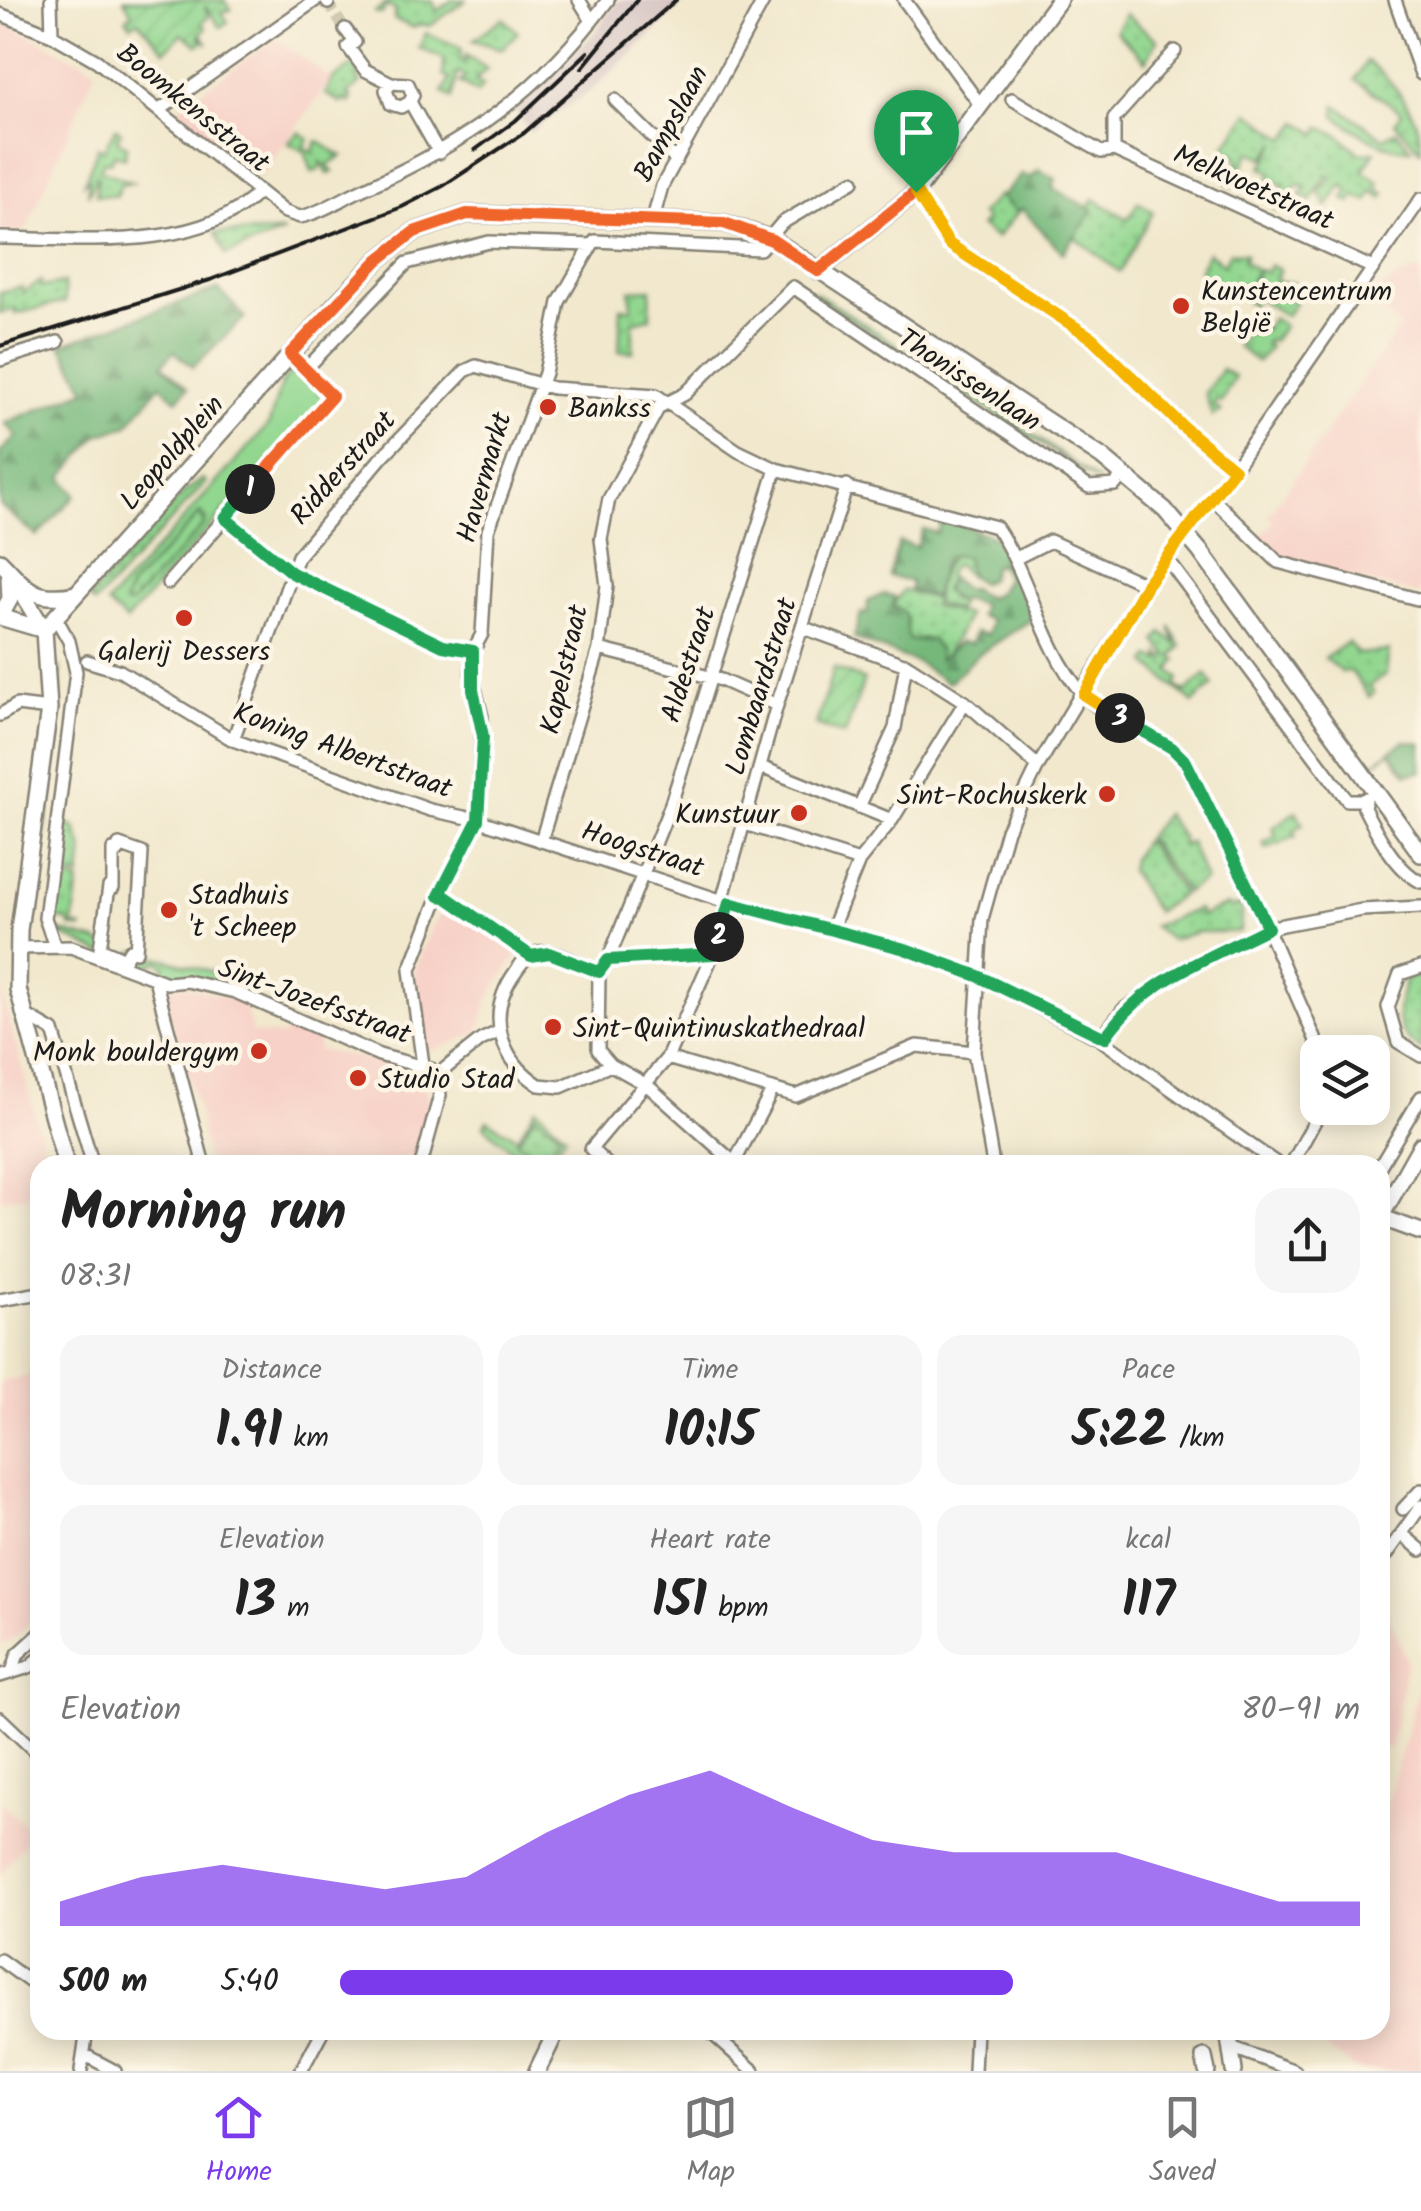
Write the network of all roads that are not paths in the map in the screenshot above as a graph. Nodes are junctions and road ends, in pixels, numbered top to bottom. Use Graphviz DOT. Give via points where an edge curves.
graph roads {
  1 [pos="51,0"];
  2 [pos="579,0"];
  3 [pos="608,0"];
  4 [pos="764,0"];
  5 [pos="904,0"];
  6 [pos="1059,0"];
  7 [pos="1395,0"];
  8 [pos="323,1"];
  9 [pos="0,14"];
  10 [pos="592,21"];
  11 [pos="345,29"];
  12 [pos="52,35"];
  13 [pos="1175,51"];
  14 [pos="1421,74"];
  15 [pos="391,83"];
  16 [pos="1012,99"];
  17 [pos="615,100"];
  18 [pos="410,102"];
  19 [pos="981,106"];
  20 [pos="160,110"];
  21 [pos="1114,150"];
  22 [pos="439,153"];
  23 [pos="676,160"];
  24 [pos="852,181"];
  25 [pos="259,192"];
  26 [pos="916,192"];
  27 [pos="1421,199"];
  28 [pos="652,219"];
  29 [pos="0,238"];
  30 [pos="772,240"];
  31 [pos="592,244"];
  32 [pos="1373,268"];
  33 [pos="818,271"];
  34 [pos="793,287"];
  35 [pos="58,342"];
  36 [pos="290,354"];
  37 [pos="0,360"];
  38 [pos="306,369"];
  39 [pos="540,385"];
  40 [pos="668,403"];
  41 [pos="776,469"];
  42 [pos="1234,469"];
  43 [pos="1124,473"];
  44 [pos="846,485"];
  45 [pos="1213,500"];
  46 [pos="225,518"];
  47 [pos="1187,534"];
  48 [pos="1016,558"];
  49 [pos="1167,558"];
  50 [pos="4,565"];
  51 [pos="292,573"];
  52 [pos="168,584"];
  53 [pos="1146,585"];
  54 [pos="80,593"];
  55 [pos="41,598"];
  56 [pos="1421,600"];
  57 [pos="0,617"];
  58 [pos="50,624"];
  59 [pos="804,628"];
  60 [pos="599,650"];
  61 [pos="473,651"];
  62 [pos="87,661"];
  63 [pos="906,664"];
  64 [pos="709,678"];
  65 [pos="1084,695"];
  66 [pos="966,702"];
  67 [pos="777,705"];
  68 [pos="49,709"];
  69 [pos="0,715"];
  70 [pos="233,740"];
  71 [pos="1038,766"];
  72 [pos="760,767"];
  73 [pos="1368,792"];
  74 [pos="860,807"];
  75 [pos="478,820"];
  76 [pos="892,820"];
  77 [pos="744,824"];
  78 [pos="541,841"];
  79 [pos="119,845"];
  80 [pos="1421,854"];
  81 [pos="859,861"];
  82 [pos="644,873"];
  83 [pos="1421,882"];
  84 [pos="439,896"];
  85 [pos="726,902"];
  86 [pos="1420,907"];
  87 [pos="832,928"];
  88 [pos="1268,928"];
  89 [pos="1,940"];
  90 [pos="54,944"];
  91 [pos="18,948"];
  92 [pos="713,954"];
  93 [pos="531,956"];
  94 [pos="608,960"];
  95 [pos="1421,966"];
  96 [pos="599,972"];
  97 [pos="978,976"];
  98 [pos="156,978"];
  99 [pos="22,1013"];
  100 [pos="498,1032"];
  101 [pos="1314,1035"];
  102 [pos="1100,1039"];
  103 [pos="974,1052"];
  104 [pos="1421,1056"];
  105 [pos="667,1058"];
  106 [pos="423,1065"];
  107 [pos="611,1065"];
  108 [pos="437,1076"];
  109 [pos="647,1084"];
  110 [pos="773,1090"];
  111 [pos="1421,1097"];
  112 [pos="1313,1125"];
  113 [pos="1421,1145"];
  114 [pos="63,1155"];
  115 [pos="89,1155"];
  116 [pos="201,1155"];
  117 [pos="424,1155"];
  118 [pos="597,1155"];
  119 [pos="726,1155"];
  120 [pos="740,1155"];
  121 [pos="991,1155"];
  122 [pos="1265,1155"];
  123 [pos="1296,1155"];
  124 [pos="1387,1155"];
  125 [pos="1390,1199"];
  126 [pos="1390,1221"];
  127 [pos="1421,1232"];
  128 [pos="30,1296"];
  129 [pos="0,1300"];
  130 [pos="1421,1490"];
  131 [pos="1421,1506"];
  132 [pos="1403,1509"];
  133 [pos="1403,1534"];
  134 [pos="1421,1550"];
  135 [pos="1390,1551"];
  136 [pos="30,1643"];
  137 [pos="30,1666"];
  138 [pos="13,1669"];
  139 [pos="0,1676"];
  140 [pos="0,1718"];
  141 [pos="30,1746"];
  142 [pos="0,1960"];
  143 [pos="30,1982"];
  144 [pos="86,2040"];
  145 [pos="317,2040"];
  146 [pos="552,2040"];
  147 [pos="719,2040"];
  148 [pos="976,2040"];
  149 [pos="1230,2040"];
  150 [pos="1234,2040"];
  151 [pos="85,2055"];
  152 [pos="81,2071"];
  153 [pos="115,2071"];
  154 [pos="302,2071"];
  155 [pos="537,2071"];
  156 [pos="754,2071"];
  157 [pos="974,2071"];
  158 [pos="1234,2071"];
  159 [pos="1295,2071"];
  1 -- 12 [label="street"];
  2 -- 10 [label="street"];
  3 -- 10 [label="street"];
  4 -- 23 [label="street, Bampslaan"];
  5 -- 19 [label="street"];
  6 -- 19 [label="main road"];
  7 -- 14 [label="street"];
  8 -- 20 [label="street"];
  9 -- 12 [label="street, Boomkensstraat"];
  10 -- 22 [label="street" via="509,108"];
  11 -- 15 [label="street" via="355,42 348,47 366,70"];
  12 -- 20 [label="street, Boomkensstraat"];
  13 -- 21 [label="street" via="1114,119"];
  15 -- 18 [label="street" via="408,84"];
  15 -- 18 [label="street" via="391,104"];
  16 -- 21 [label="street, Melkvoetstraat" via="1101,152"];
  17 -- 23 [label="street"];
  18 -- 22 [label="street"];
  19 -- 26 [label="main road"];
  20 -- 25 [label="street, Boomkensstraat"];
  21 -- 32 [label="street, Melkvoetstraat"];
  22 -- 25 [label="street, Boomkensstraat" via="300,217"];
  23 -- 28 [label="street, Bampslaan"];
  24 -- 30 [label="street" via="782,223"];
  25 -- 29 [label="street" via="245,206 155,237"];
  26 -- 33 [label="main road"];
  26 -- 42 [label="street" via="949,244 1092,338"];
  27 -- 32 [label="street"];
  28 -- 30 [label="main road, Thonissenlaan" via="724,223"];
  28 -- 36 [label="main road, Leopoldplein" via="467,214 414,232 378,260"];
  30 -- 31 [label="street" via="740,251"];
  30 -- 33 [label="main road, Thonissenlaan"];
  31 -- 38 [label="street" via="488,242 407,263"];
  31 -- 39 [label="street, Havermarkt" via="559,302"];
  32 -- 42 [label="street"];
  33 -- 43 [label="main road, Thonissenlaan"];
  34 -- 40 [label="street, Kapelstraat" via="686,394"];
  34 -- 43 [label="street, Thonissenlaan" via="1089,487 1115,485"];
  35 -- 37 [label="street"];
  36 -- 38 [label="street"];
  36 -- 54 [label="main road, Leopoldplein"];
  38 -- 46 [label="street" via="332,396"];
  39 -- 40 [label="street" via="656,395"];
  39 -- 51 [label="street, Ridderstraat" via="476,366 465,371 332,512"];
  39 -- 61 [label="street, Havermarkt" via="488,531 482,634"];
  40 -- 41 [label="street"];
  40 -- 60 [label="street, Kapelstraat" via="659,407 624,469 604,517 607,586"];
  41 -- 44 [label="street"];
  41 -- 64 [label="street, Aldestraat"];
  42 -- 45 [label="street"];
  43 -- 47 [label="main road, Thonissenlaan"];
  44 -- 48 [label="street" via="990,524"];
  44 -- 59 [label="street, Lombaardstraat"];
  45 -- 47 [label="street"];
  45 -- 56 [label="street" via="1278,562"];
  46 -- 51 [label="street"];
  46 -- 52 [label="street"];
  47 -- 49 [label="street"];
  47 -- 73 [label="main road, Thonissenlaan"];
  48 -- 53 [label="street" via="1050,541"];
  48 -- 65 [label="street" via="1058,658"];
  49 -- 53 [label="street"];
  49 -- 73 [label="street, Thonissenlaan" via="1347,800"];
  50 -- 55 [label="main road"];
  50 -- 57 [label="main road" via="10,599"];
  50 -- 58 [label="main road"];
  51 -- 61 [label="street" via="443,646"];
  51 -- 70 [label="street, Ridderstraat"];
  53 -- 65 [label="street"];
  54 -- 55 [label="main road"];
  54 -- 58 [label="main road, Leopoldplein"];
  55 -- 58 [label="main road"];
  57 -- 58 [label="main road"];
  58 -- 68 [label="main road"];
  58 -- 90 [label="street" via="68,641 76,672 45,918"];
  59 -- 63 [label="street"];
  59 -- 67 [label="street, Lombaardstraat"];
  60 -- 64 [label="street"];
  60 -- 78 [label="street, Kapelstraat"];
  61 -- 75 [label="street, Havermarkt" via="483,736"];
  62 -- 70 [label="street, Koning Albertstraat" via="120,671"];
  63 -- 66 [label="street"];
  63 -- 74 [label="street" via="895,728"];
  64 -- 67 [label="street"];
  64 -- 82 [label="street, Aldestraat"];
  65 -- 71 [label="street"];
  65 -- 88 [label="street" via="1186,762"];
  66 -- 71 [label="street"];
  66 -- 76 [label="street"];
  67 -- 72 [label="street, Lombaardstraat"];
  68 -- 69 [label="street" via="17,705"];
  68 -- 91 [label="main road"];
  70 -- 75 [label="street, Koning Albertstraat" via="430,810"];
  71 -- 97 [label="street" via="988,886"];
  72 -- 74 [label="street"];
  72 -- 77 [label="street, Lombaardstraat"];
  73 -- 80 [label="main road, Thonissenlaan"];
  73 -- 83 [label="street, Thonissenlaan" via="1364,808 1372,824"];
  74 -- 76 [label="street"];
  75 -- 78 [label="street, Koning Albertstraat"];
  75 -- 84 [label="street"];
  76 -- 81 [label="street"];
  77 -- 81 [label="street"];
  77 -- 85 [label="street, Lombaardstraat"];
  78 -- 82 [label="street, Hoogstraat"];
  79 -- 79 [label="street" via="142,853 136,951 125,959 100,948"];
  81 -- 87 [label="street"];
  82 -- 85 [label="street, Hoogstraat"];
  82 -- 94 [label="street, Aldestraat"];
  84 -- 93 [label="street"];
  84 -- 106 [label="street" via="410,970"];
  85 -- 87 [label="street, Hoogstraat"];
  85 -- 92 [label="street, Lombaardstraat"];
  86 -- 88 [label="street"];
  87 -- 97 [label="street, Hoogstraat"];
  88 -- 101 [label="street"];
  88 -- 102 [label="street" via="1167,978 1123,1010"];
  89 -- 91 [label="main road"];
  90 -- 91 [label="street, Sint-Jozefsstraat"];
  90 -- 98 [label="street, Sint-Jozefsstraat"];
  91 -- 99 [label="main road"];
  92 -- 94 [label="street"];
  92 -- 105 [label="street, Lombaardstraat"];
  93 -- 96 [label="street" via="549,953"];
  93 -- 100 [label="street" via="503,990"];
  94 -- 96 [label="street, Aldestraat"];
  95 -- 104 [label="street" via="1400,974 1388,1008 1398,1042"];
  96 -- 107 [label="street" via="598,1050"];
  97 -- 102 [label="street, Hoogstraat"];
  97 -- 103 [label="street"];
  98 -- 106 [label="street, Sint-Jozefsstraat" via="235,992 369,1051"];
  98 -- 116 [label="street"];
  99 -- 114 [label="main road"];
  99 -- 115 [label="street" via="56,1036"];
  100 -- 107 [label="street" via="505,1051 540,1086 561,1087"];
  100 -- 108 [label="street"];
  102 -- 122 [label="street, Hoogstraat"];
  103 -- 110 [label="street" via="917,1046 806,1095"];
  103 -- 121 [label="street"];
  105 -- 109 [label="street, Lombaardstraat"];
  105 -- 110 [label="street"];
  106 -- 108 [label="street"];
  107 -- 109 [label="street"];
  108 -- 117 [label="street" via="440,1095"];
  109 -- 118 [label="street, Lombaardstraat" via="591,1149"];
  109 -- 119 [label="street"];
  110 -- 120 [label="street"];
  111 -- 124 [label="street"];
  112 -- 123 [label="street"];
  113 -- 125 [label="main road"];
  126 -- 127 [label="main road"];
  128 -- 129 [label="street"];
  130 -- 132 [label="street"];
  131 -- 133 [label="street"];
  133 -- 134 [label="street"];
  133 -- 135 [label="street"];
  136 -- 138 [label="street"];
  137 -- 138 [label="street"];
  138 -- 139 [label="street"];
  140 -- 141 [label="street"];
  142 -- 143 [label="street"];
  144 -- 151 [label="street"];
  145 -- 154 [label="street"];
  146 -- 155 [label="main road"];
  147 -- 156 [label="street"];
  148 -- 157 [label="street"];
  149 -- 158 [label="main road"];
  150 -- 159 [label="street"];
  151 -- 152 [label="street"];
  151 -- 153 [label="street"];
}
